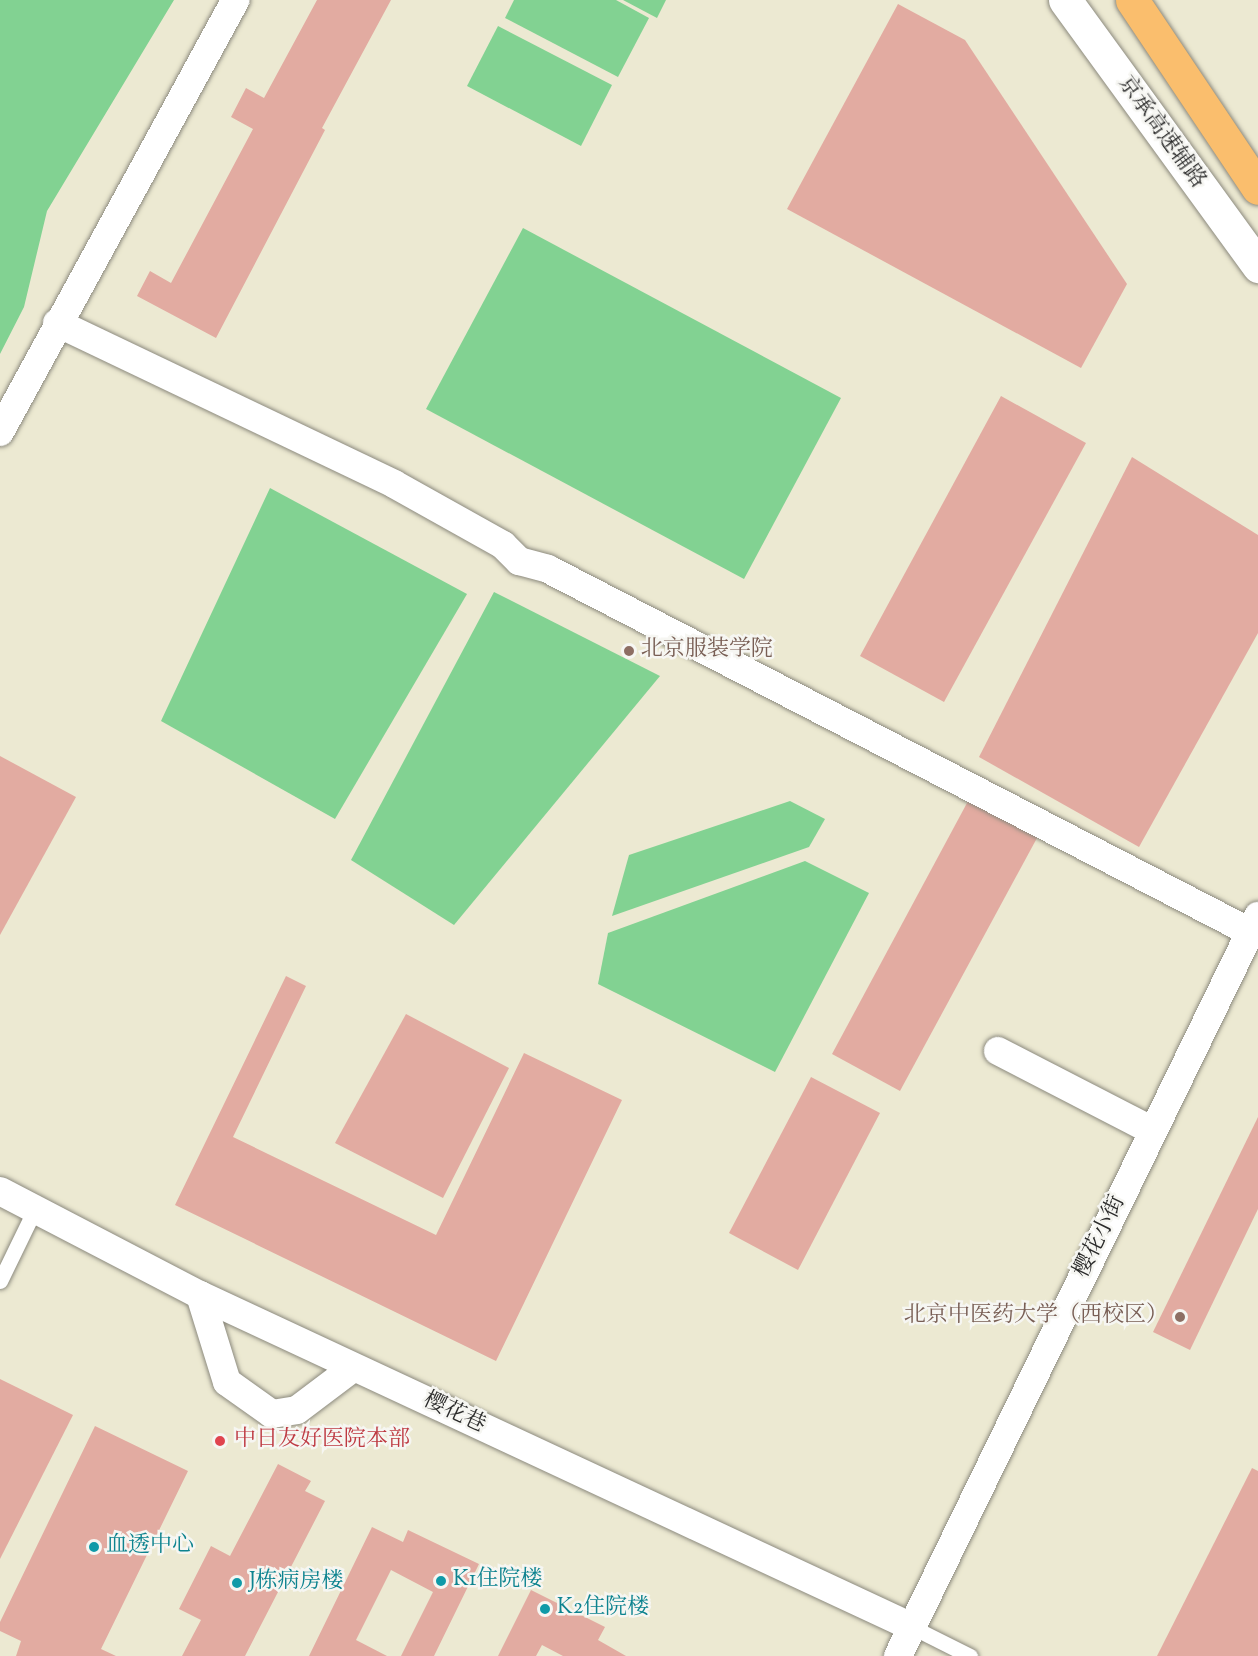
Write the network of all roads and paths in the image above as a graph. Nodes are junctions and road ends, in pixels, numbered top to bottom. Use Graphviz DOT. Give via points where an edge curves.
graph roads {
  1 [pos="236,0"];
  2 [pos="1065,0"];
  3 [pos="1132,0"];
  4 [pos="1258,188"];
  5 [pos="1258,266"];
  6 [pos="57,323"];
  7 [pos="0,432"];
  8 [pos="1254,924"];
  9 [pos="998,1051"];
  10 [pos="1153,1131"];
  11 [pos="0,1191"];
  12 [pos="35,1209"];
  13 [pos="0,1281"];
  14 [pos="200,1295"];
  15 [pos="354,1367"];
  16 [pos="912,1627"];
  17 [pos="898,1656"];
  18 [pos="970,1656"];
  1 -- 6 [label="street"];
  2 -- 5 [label="street, 京承高速辅路"];
  3 -- 4 [label="highway"];
  6 -- 7 [label="street"];
  6 -- 8 [label="street" via="394,484 503,545 519,561 548,569"];
  8 -- 10 [label="street, 樱花小街"];
  9 -- 10 [label="street"];
  10 -- 16 [label="street, 樱花小街"];
  11 -- 12 [label="street, 樱花巷"];
  12 -- 13 [label="lane"];
  12 -- 14 [label="street, 樱花巷"];
  14 -- 15 [label="street, 樱花巷"];
  14 -- 15 [label="street" via="227,1382 272,1414 297,1410"];
  15 -- 16 [label="street, 樱花巷"];
  16 -- 17 [label="street, 樱花小街"];
  16 -- 18 [label="lane"];
}
